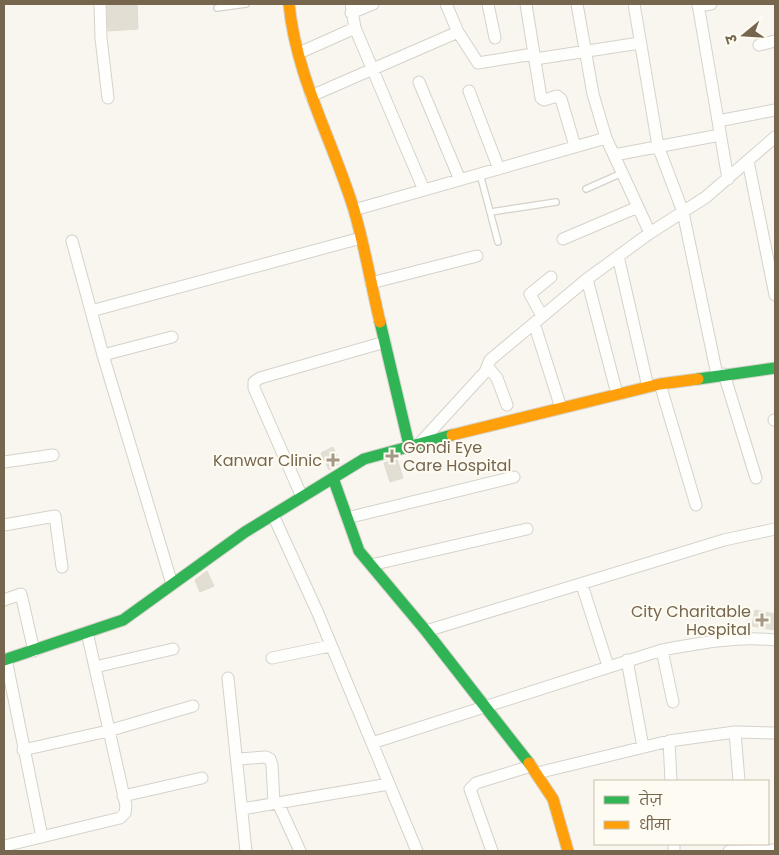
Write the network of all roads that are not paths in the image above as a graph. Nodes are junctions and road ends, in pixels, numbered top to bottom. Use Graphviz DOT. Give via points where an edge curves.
graph roads {
  1 [pos="100,4"];
  2 [pos="246,4"];
  3 [pos="289,4"];
  4 [pos="372,4"];
  5 [pos="446,4"];
  6 [pos="488,4"];
  7 [pos="526,4"];
  8 [pos="577,4"];
  9 [pos="634,4"];
  10 [pos="711,4"];
  11 [pos="698,5"];
  12 [pos="217,8"];
  13 [pos="351,8"];
  14 [pos="355,28"];
  15 [pos="458,32"];
  16 [pos="495,38"];
  17 [pos="775,41"];
  18 [pos="640,43"];
  19 [pos="759,45"];
  20 [pos="586,52"];
  21 [pos="299,53"];
  22 [pos="534,57"];
  23 [pos="372,68"];
  24 [pos="419,82"];
  25 [pos="469,91"];
  26 [pos="311,96"];
  27 [pos="108,98"];
  28 [pos="775,110"];
  29 [pos="718,121"];
  30 [pos="720,135"];
  31 [pos="775,137"];
  32 [pos="606,138"];
  33 [pos="575,146"];
  34 [pos="658,146"];
  35 [pos="614,155"];
  36 [pos="748,161"];
  37 [pos="499,168"];
  38 [pos="622,173"];
  39 [pos="480,174"];
  40 [pos="728,179"];
  41 [pos="460,180"];
  42 [pos="586,189"];
  43 [pos="424,190"];
  44 [pos="556,202"];
  45 [pos="638,207"];
  46 [pos="354,210"];
  47 [pos="491,212"];
  48 [pos="683,212"];
  49 [pos="650,233"];
  50 [pos="361,238"];
  51 [pos="563,239"];
  52 [pos="72,241"];
  53 [pos="498,242"];
  54 [pos="477,256"];
  55 [pos="618,256"];
  56 [pos="551,277"];
  57 [pos="587,279"];
  58 [pos="371,283"];
  59 [pos="775,295"];
  60 [pos="92,311"];
  61 [pos="538,320"];
  62 [pos="172,337"];
  63 [pos="385,342"];
  64 [pos="103,355"];
  65 [pos="488,367"];
  66 [pos="775,368"];
  67 [pos="720,375"];
  68 [pos="660,384"];
  69 [pos="648,387"];
  70 [pos="617,394"];
  71 [pos="507,405"];
  72 [pos="561,408"];
  73 [pos="415,443"];
  74 [pos="53,455"];
  75 [pos="4,462"];
  76 [pos="514,477"];
  77 [pos="333,478"];
  78 [pos="756,478"];
  79 [pos="302,497"];
  80 [pos="696,505"];
  81 [pos="273,515"];
  82 [pos="347,518"];
  83 [pos="4,525"];
  84 [pos="527,529"];
  85 [pos="775,530"];
  86 [pos="371,565"];
  87 [pos="62,567"];
  88 [pos="172,584"];
  89 [pos="582,585"];
  90 [pos="4,600"];
  91 [pos="426,631"];
  92 [pos="87,632"];
  93 [pos="775,640"];
  94 [pos="330,646"];
  95 [pos="173,649"];
  96 [pos="662,650"];
  97 [pos="34,651"];
  98 [pos="272,658"];
  99 [pos="5,659"];
  100 [pos="627,660"];
  101 [pos="608,666"];
  102 [pos="95,667"];
  103 [pos="228,678"];
  104 [pos="673,702"];
  105 [pos="194,706"];
  106 [pos="484,706"];
  107 [pos="108,731"];
  108 [pos="735,732"];
  109 [pos="775,733"];
  110 [pos="669,741"];
  111 [pos="372,744"];
  112 [pos="643,747"];
  113 [pos="24,750"];
  114 [pos="238,759"];
  115 [pos="534,769"];
  116 [pos="202,778"];
  117 [pos="671,780"];
  118 [pos="739,780"];
  119 [pos="389,784"];
  120 [pos="122,796"];
  121 [pos="276,803"];
  122 [pos="242,809"];
  123 [pos="42,837"];
  124 [pos="4,846"];
  125 [pos="743,847"];
  126 [pos="775,850"];
  127 [pos="246,851"];
  128 [pos="300,851"];
  129 [pos="417,851"];
  130 [pos="492,851"];
  131 [pos="568,851"];
  132 [pos="729,851"];
  1 -- 27 [label="street"];
  2 -- 12 [label="lane"];
  3 -- 21 [label="street"];
  4 -- 13 [label="street"];
  5 -- 15 [label="street"];
  6 -- 16 [label="street"];
  7 -- 22 [label="street"];
  8 -- 20 [label="street"];
  9 -- 18 [label="street"];
  10 -- 11 [label="street"];
  11 -- 29 [label="street"];
  13 -- 14 [label="street"];
  14 -- 21 [label="street"];
  14 -- 23 [label="street"];
  15 -- 22 [label="street" via="478,63"];
  15 -- 23 [label="street"];
  17 -- 19 [label="street"];
  18 -- 20 [label="street"];
  18 -- 34 [label="street"];
  20 -- 22 [label="street"];
  20 -- 32 [label="street" via="593,94"];
  21 -- 26 [label="street"];
  22 -- 33 [label="street" via="541,98 557,96 561,99"];
  23 -- 26 [label="street"];
  23 -- 43 [label="street"];
  24 -- 41 [label="street"];
  25 -- 37 [label="street"];
  26 -- 46 [label="street"];
  28 -- 29 [label="street"];
  29 -- 30 [label="street"];
  30 -- 34 [label="street"];
  30 -- 40 [label="street"];
  31 -- 36 [label="street"];
  32 -- 33 [label="street"];
  32 -- 35 [label="street"];
  33 -- 37 [label="street"];
  34 -- 35 [label="street"];
  34 -- 48 [label="street"];
  35 -- 38 [label="street"];
  36 -- 40 [label="street"];
  36 -- 59 [label="street"];
  37 -- 39 [label="street"];
  38 -- 42 [label="lane"];
  38 -- 45 [label="street"];
  39 -- 41 [label="street"];
  39 -- 47 [label="lane"];
  40 -- 48 [label="street"];
  41 -- 43 [label="street"];
  43 -- 46 [label="street"];
  44 -- 47 [label="lane"];
  45 -- 49 [label="street"];
  45 -- 51 [label="street"];
  46 -- 50 [label="street"];
  47 -- 53 [label="lane"];
  48 -- 49 [label="street"];
  48 -- 67 [label="street"];
  49 -- 55 [label="street"];
  50 -- 58 [label="street"];
  50 -- 60 [label="street"];
  52 -- 60 [label="street"];
  54 -- 58 [label="street"];
  55 -- 57 [label="street"];
  55 -- 69 [label="street"];
  56 -- 61 [label="street" via="530,294"];
  57 -- 61 [label="street"];
  57 -- 70 [label="street"];
  58 -- 63 [label="street"];
  60 -- 64 [label="street"];
  61 -- 65 [label="street" via="490,360"];
  61 -- 72 [label="street"];
  62 -- 64 [label="street"];
  63 -- 73 [label="street"];
  63 -- 79 [label="street" via="254,382"];
  64 -- 88 [label="street"];
  65 -- 71 [label="street" via="497,378"];
  65 -- 73 [label="street"];
  66 -- 67 [label="street"];
  67 -- 68 [label="street"];
  67 -- 78 [label="street"];
  68 -- 69 [label="street"];
  68 -- 80 [label="street"];
  69 -- 70 [label="street"];
  70 -- 72 [label="street"];
  72 -- 73 [label="street"];
  73 -- 77 [label="street" via="364,459"];
  74 -- 75 [label="street"];
  76 -- 82 [label="street"];
  77 -- 79 [label="street"];
  77 -- 82 [label="street"];
  79 -- 81 [label="street"];
  81 -- 88 [label="street"];
  81 -- 94 [label="street"];
  82 -- 86 [label="street" via="359,551"];
  83 -- 87 [label="street" via="55,516"];
  84 -- 86 [label="street"];
  85 -- 89 [label="street" via="724,540"];
  86 -- 91 [label="street"];
  88 -- 92 [label="street" via="122,620"];
  89 -- 91 [label="street"];
  89 -- 101 [label="street"];
  90 -- 97 [label="street" via="21,594"];
  91 -- 106 [label="street"];
  92 -- 97 [label="street"];
  92 -- 102 [label="street"];
  93 -- 96 [label="street" via="750,638 703,642"];
  94 -- 98 [label="street"];
  94 -- 111 [label="street"];
  95 -- 102 [label="street"];
  96 -- 100 [label="street"];
  96 -- 104 [label="street"];
  97 -- 99 [label="street"];
  99 -- 113 [label="street"];
  100 -- 101 [label="street"];
  100 -- 112 [label="street"];
  101 -- 106 [label="street"];
  102 -- 107 [label="street"];
  103 -- 114 [label="street"];
  105 -- 107 [label="street"];
  106 -- 111 [label="street"];
  106 -- 115 [label="street"];
  107 -- 113 [label="street"];
  107 -- 120 [label="street"];
  108 -- 109 [label="street"];
  108 -- 110 [label="street"];
  108 -- 118 [label="street"];
  110 -- 112 [label="street"];
  110 -- 117 [label="street"];
  111 -- 119 [label="street"];
  112 -- 115 [label="street"];
  113 -- 123 [label="street"];
  114 -- 121 [label="street" via="270,759"];
  114 -- 122 [label="street"];
  115 -- 130 [label="street" via="476,783 470,789"];
  115 -- 131 [label="street" via="553,799"];
  116 -- 120 [label="street"];
  119 -- 121 [label="street"];
  119 -- 129 [label="street"];
  120 -- 123 [label="street" via="126,810 120,818"];
  121 -- 122 [label="street"];
  121 -- 128 [label="street"];
  122 -- 127 [label="street"];
  123 -- 124 [label="street"];
  125 -- 126 [label="street"];
  125 -- 132 [label="street"];
}
